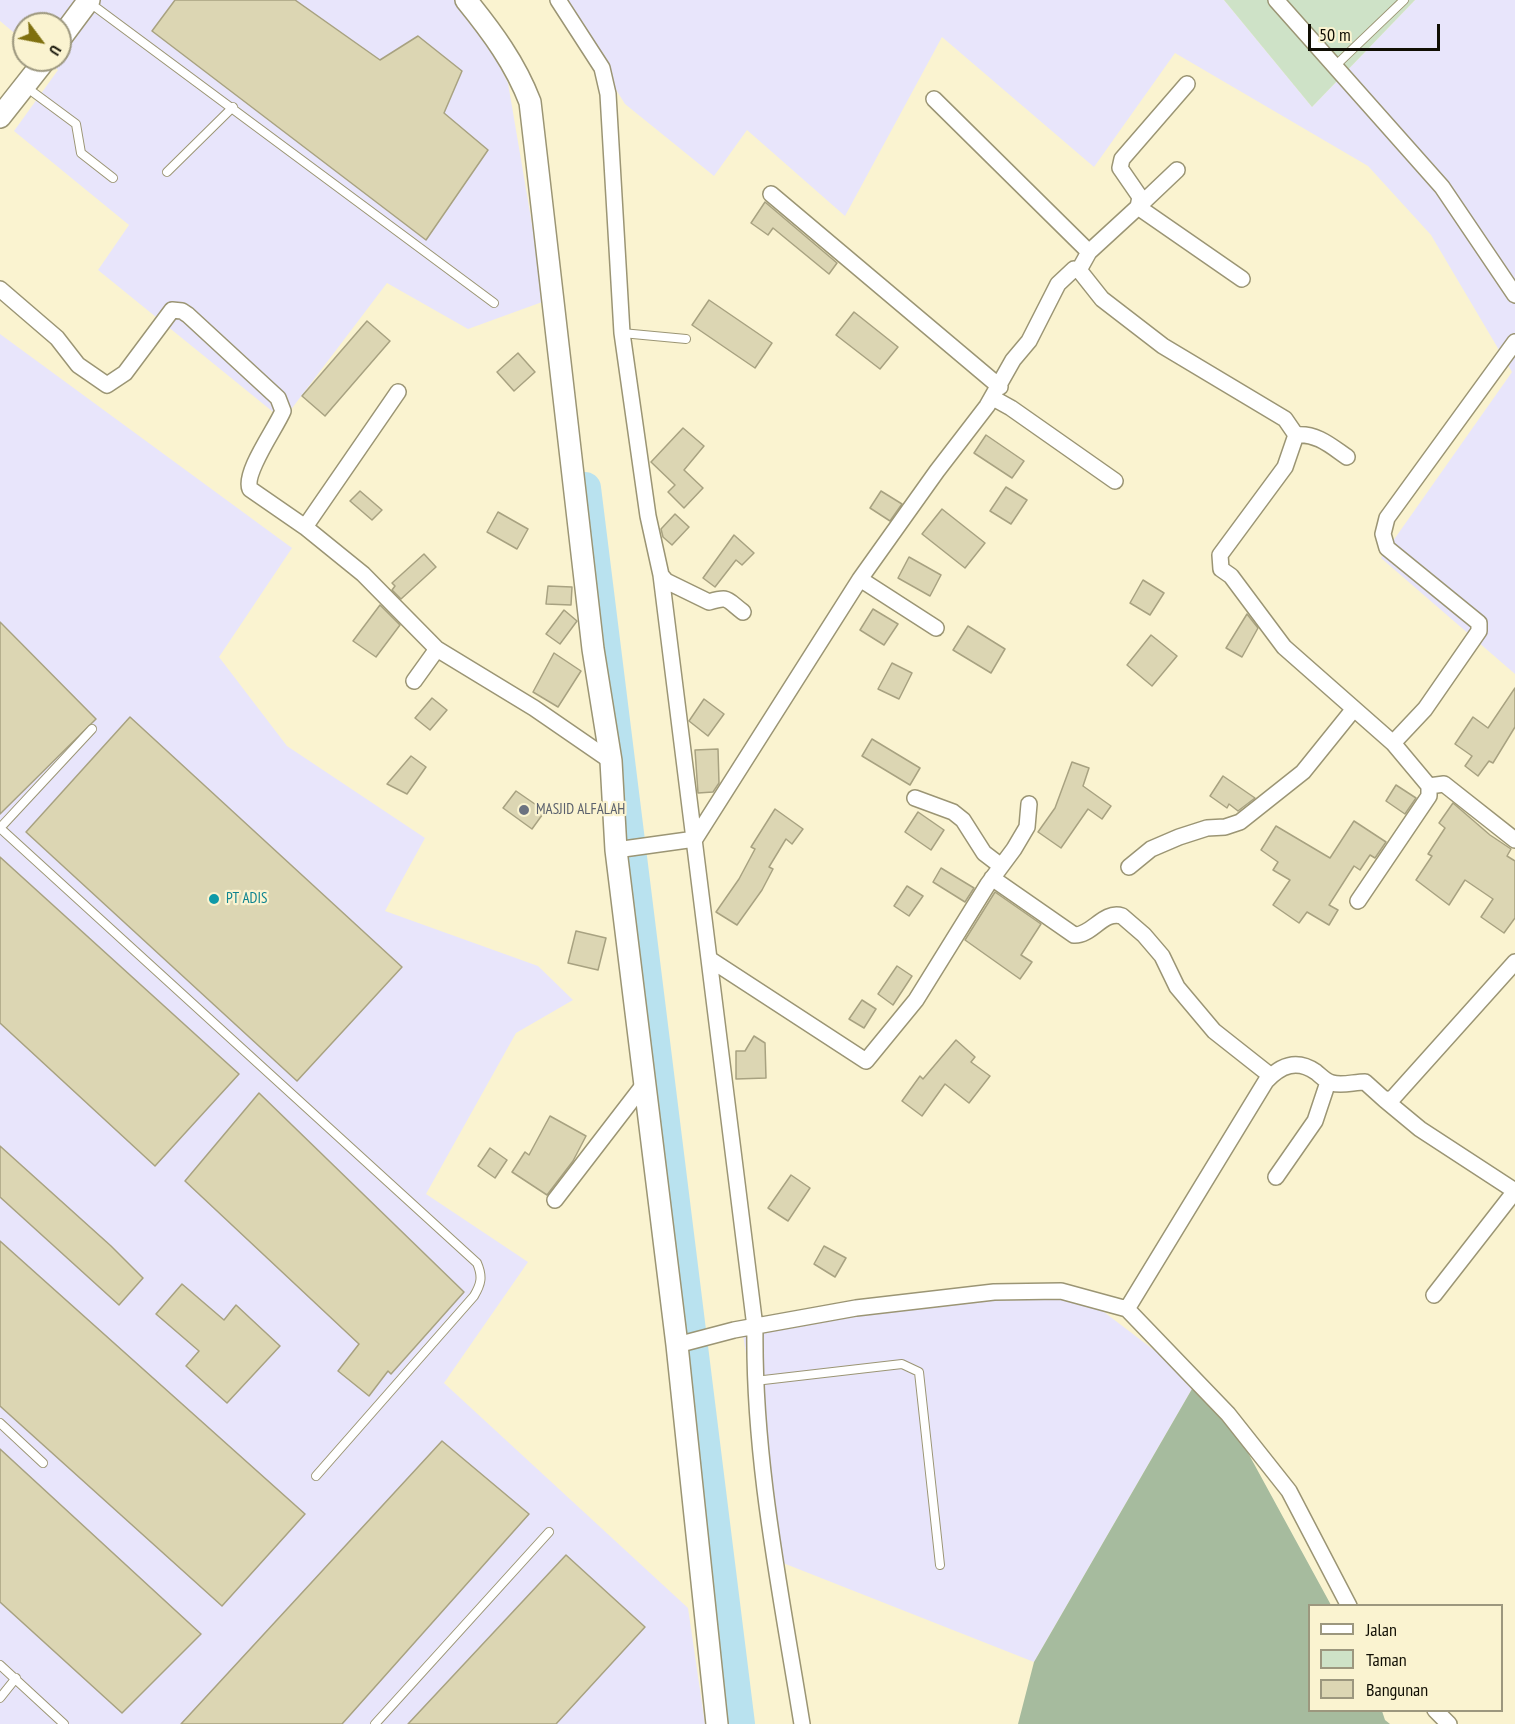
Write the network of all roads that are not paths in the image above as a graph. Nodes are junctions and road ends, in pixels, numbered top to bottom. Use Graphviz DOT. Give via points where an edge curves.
graph roads {
  1 [pos="466,0"];
  2 [pos="558,0"];
  3 [pos="1276,0"];
  4 [pos="1404,0"];
  5 [pos="88,1"];
  6 [pos="72,23"];
  7 [pos="1334,67"];
  8 [pos="36,72"];
  9 [pos="1187,84"];
  10 [pos="25,86"];
  11 [pos="934,99"];
  12 [pos="233,107"];
  13 [pos="0,117"];
  14 [pos="1177,170"];
  15 [pos="167,172"];
  16 [pos="113,178"];
  17 [pos="771,194"];
  18 [pos="1138,207"];
  19 [pos="1089,252"];
  20 [pos="1079,270"];
  21 [pos="1242,279"];
  22 [pos="0,289"];
  23 [pos="1515,295"];
  24 [pos="494,303"];
  25 [pos="622,333"];
  26 [pos="686,339"];
  27 [pos="1515,342"];
  28 [pos="398,392"];
  29 [pos="996,393"];
  30 [pos="1296,435"];
  31 [pos="1347,457"];
  32 [pos="1115,481"];
  33 [pos="305,527"];
  34 [pos="660,574"];
  35 [pos="860,579"];
  36 [pos="743,612"];
  37 [pos="936,628"];
  38 [pos="437,649"];
  39 [pos="414,681"];
  40 [pos="1353,710"];
  41 [pos="92,729"];
  42 [pos="1393,743"];
  43 [pos="611,761"];
  44 [pos="1430,786"];
  45 [pos="915,798"];
  46 [pos="1029,804"];
  47 [pos="0,828"];
  48 [pos="695,838"];
  49 [pos="1515,840"];
  50 [pos="622,850"];
  51 [pos="1129,867"];
  52 [pos="997,872"];
  53 [pos="1358,901"];
  54 [pos="711,960"];
  55 [pos="1515,962"];
  56 [pos="1271,1076"];
  57 [pos="1328,1082"];
  58 [pos="645,1083"];
  59 [pos="1385,1100"];
  60 [pos="1276,1177"];
  61 [pos="1515,1191"];
  62 [pos="555,1200"];
  63 [pos="1434,1295"];
  64 [pos="1133,1300"];
  65 [pos="755,1327"];
  66 [pos="680,1345"];
  67 [pos="755,1382"];
  68 [pos="0,1423"];
  69 [pos="44,1463"];
  70 [pos="316,1476"];
  71 [pos="549,1532"];
  72 [pos="939,1565"];
  73 [pos="1348,1604"];
  74 [pos="0,1665"];
  75 [pos="16,1678"];
  76 [pos="0,1698"];
  77 [pos="1437,1712"];
  78 [pos="64,1724"];
  79 [pos="375,1724"];
  80 [pos="717,1724"];
  81 [pos="802,1724"];
  82 [pos="1449,1724"];
  1 -- 43 [label="street" via="520,75 530,102 593,649"];
  2 -- 25 [label="street" via="602,68 608,94"];
  3 -- 7 [label="street"];
  4 -- 7 [label="lane"];
  5 -- 6 [label="street"];
  5 -- 12 [label="lane"];
  7 -- 23 [label="street" via="1442,187"];
  8 -- 10 [label="street"];
  9 -- 18 [label="street" via="1122,159 1120,168 1140,197"];
  10 -- 13 [label="street"];
  10 -- 16 [label="lane" via="76,124 81,153"];
  11 -- 19 [label="street"];
  12 -- 15 [label="lane"];
  12 -- 24 [label="lane"];
  14 -- 18 [label="street"];
  17 -- 29 [label="street"];
  18 -- 19 [label="street"];
  18 -- 21 [label="street"];
  19 -- 20 [label="street"];
  20 -- 29 [label="street" via="1074,269 1058,284"];
  20 -- 30 [label="street" via="1102,299 1163,346 1285,419"];
  22 -- 33 [label="street" via="57,338 78,365 107,385 125,373 172,310 188,315 278,398 284,411 248,485"];
  25 -- 26 [label="lane"];
  25 -- 34 [label="street"];
  27 -- 42 [label="street" via="1387,518 1383,534 1387,548 1479,623 1479,631 1425,709"];
  28 -- 33 [label="street"];
  29 -- 32 [label="street" via="1011,408"];
  29 -- 35 [label="street"];
  30 -- 31 [label="street" via="1318,438"];
  30 -- 40 [label="street" via="1285,467 1220,555 1219,562 1284,647"];
  33 -- 38 [label="street" via="372,583"];
  34 -- 36 [label="street" via="707,602 718,597 727,599"];
  34 -- 48 [label="street"];
  35 -- 37 [label="street"];
  35 -- 48 [label="street"];
  38 -- 39 [label="street"];
  38 -- 43 [label="street"];
  40 -- 42 [label="street"];
  40 -- 51 [label="street" via="1303,772 1240,822 1170,841"];
  41 -- 47 [label="lane"];
  42 -- 44 [label="street"];
  43 -- 50 [label="street"];
  44 -- 49 [label="street" via="1444,784"];
  44 -- 53 [label="street" via="1429,796"];
  45 -- 52 [label="street" via="958,816"];
  46 -- 52 [label="street" via="1027,827"];
  47 -- 70 [label="lane" via="477,1263 482,1273 481,1286 474,1296"];
  48 -- 50 [label="street"];
  48 -- 54 [label="street"];
  50 -- 58 [label="street"];
  52 -- 54 [label="street" via="916,1000 866,1061"];
  52 -- 56 [label="street" via="1074,935 1107,917 1122,916 1162,956 1177,987 1214,1031"];
  54 -- 65 [label="street"];
  55 -- 59 [label="street" via="1393,1098"];
  56 -- 57 [label="street" via="1291,1063 1302,1065"];
  56 -- 64 [label="street"];
  57 -- 59 [label="street" via="1365,1082"];
  57 -- 60 [label="street" via="1315,1121"];
  58 -- 62 [label="street"];
  58 -- 66 [label="street"];
  59 -- 61 [label="street" via="1420,1129"];
  61 -- 63 [label="street"];
  64 -- 65 [label="street" via="1061,1292 994,1292 856,1308"];
  64 -- 73 [label="street" via="1290,1491"];
  65 -- 66 [label="street"];
  65 -- 67 [label="street"];
  66 -- 80 [label="street"];
  67 -- 72 [label="lane" via="902,1364 919,1372"];
  67 -- 81 [label="street" via="774,1554"];
  68 -- 69 [label="lane"];
  71 -- 79 [label="lane"];
  74 -- 75 [label="lane"];
  75 -- 76 [label="lane"];
  75 -- 78 [label="lane"];
  77 -- 82 [label="street"];
}
